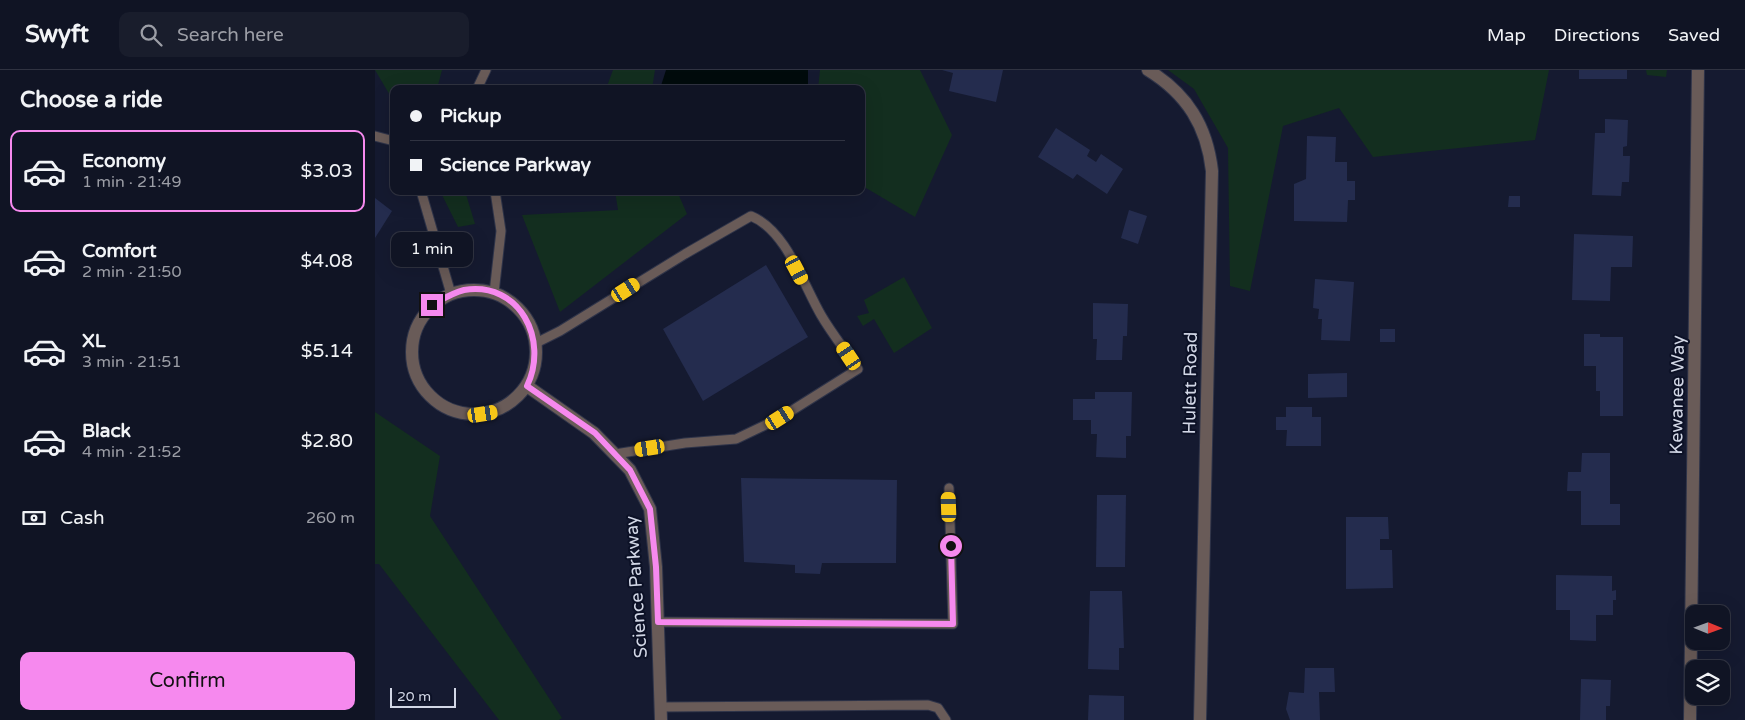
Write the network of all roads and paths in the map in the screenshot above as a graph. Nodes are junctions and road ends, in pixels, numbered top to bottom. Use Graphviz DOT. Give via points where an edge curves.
graph roads {
  1 [pos="486,70"];
  2 [pos="1148,70"];
  3 [pos="1699,70"];
  4 [pos="479,85"];
  5 [pos="375,136"];
  6 [pos="390,140"];
  7 [pos="422,195"];
  8 [pos="496,195"];
  9 [pos="494,293"];
  10 [pos="451,294"];
  11 [pos="535,343"];
  12 [pos="527,386"];
  13 [pos="615,454"];
  14 [pos="949,488"];
  15 [pos="658,622"];
  16 [pos="661,714"];
  17 [pos="946,720"];
  18 [pos="1201,720"];
  19 [pos="1690,720"];
  1 -- 4 [label="lane"];
  2 -- 18 [label="street, Hulett Road" via="1178,92 1194,113 1206,137 1212,171"];
  3 -- 19 [label="street, Kewanee Way"];
  5 -- 6 [label="lane"];
  7 -- 10 [label="lane"];
  8 -- 9 [label="lane" via="501,231"];
  9 -- 10 [label="street" via="479,290"];
  9 -- 11 [label="street" via="509,300 522,312"];
  10 -- 12 [label="street" via="432,305 419,322 412,342 412,364 419,384 433,400 451,411 472,415 494,412 512,402"];
  11 -- 12 [label="street" via="533,372"];
  11 -- 13 [label="lane" via="751,216 763,221 781,240 822,317 858,369 780,418 736,439"];
  12 -- 13 [label="street, Science Parkway" via="595,433"];
  13 -- 15 [label="street, Science Parkway" via="630,470 650,509"];
  14 -- 15 [label="lane" via="953,624"];
  15 -- 16 [label="street, Science Parkway"];
  16 -- 17 [label="lane" via="928,705 937,708"];
}
